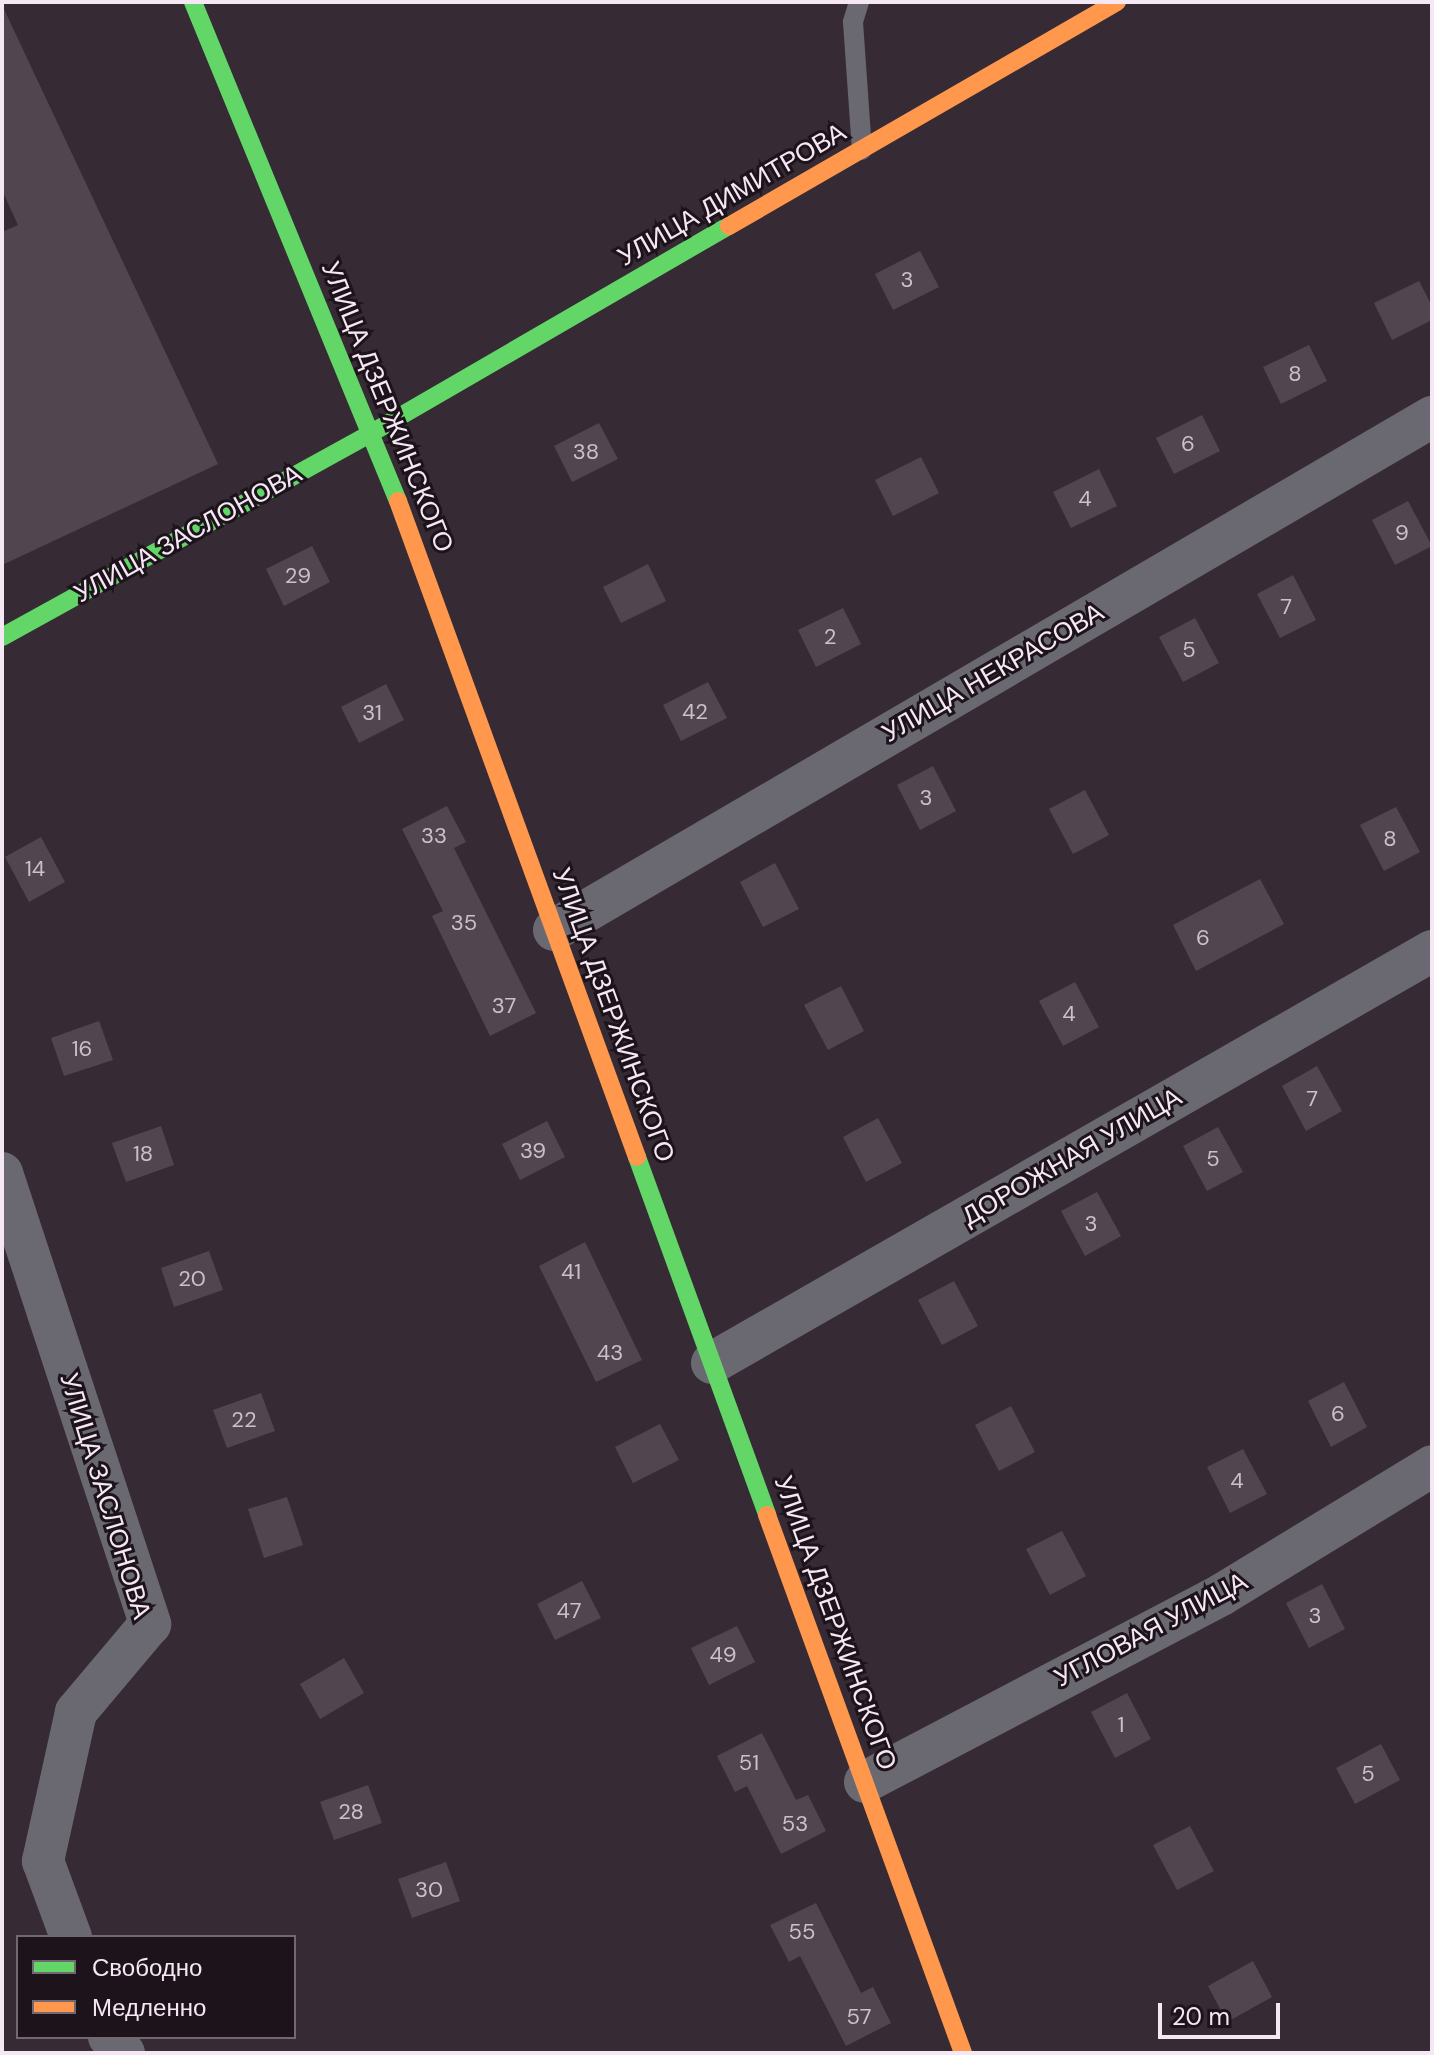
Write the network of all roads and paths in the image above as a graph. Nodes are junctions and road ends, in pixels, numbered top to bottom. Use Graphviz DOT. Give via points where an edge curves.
graph roads {
  1 [pos="859,2"];
  2 [pos="1117,2"];
  3 [pos="193,3"];
  4 [pos="862,150"];
  5 [pos="1432,417"];
  6 [pos="373,432"];
  7 [pos="2,637"];
  8 [pos="554,930"];
  9 [pos="1432,951"];
  10 [pos="2,1173"];
  11 [pos="712,1363"];
  12 [pos="1432,1466"];
  13 [pos="865,1782"];
  14 [pos="70,1935"];
  15 [pos="963,2053"];
  1 -- 4 [label="lane" via="853,22"];
  2 -- 4 [label="main road, УЛИЦА ДИМИТРОВА"];
  3 -- 6 [label="main road, УЛИЦА ДЗЕРЖИНСКОГО"];
  4 -- 6 [label="main road, УЛИЦА ДИМИТРОВА"];
  5 -- 8 [label="street, УЛИЦА НЕКРАСОВА"];
  6 -- 7 [label="main road, УЛИЦА ЗАСЛОНОВА"];
  6 -- 8 [label="main road, УЛИЦА ДЗЕРЖИНСКОГО"];
  8 -- 11 [label="main road, УЛИЦА ДЗЕРЖИНСКОГО"];
  9 -- 11 [label="street, ДОРОЖНАЯ УЛИЦА"];
  10 -- 14 [label="street, УЛИЦА ЗАСЛОНОВА" via="150,1624 76,1712 43,1861"];
  11 -- 13 [label="main road, УЛИЦА ДЗЕРЖИНСКОГО"];
  12 -- 13 [label="street, УГЛОВАЯ УЛИЦА" via="1221,1595"];
  13 -- 15 [label="main road, УЛИЦА ДЗЕРЖИНСКОГО"];
}
